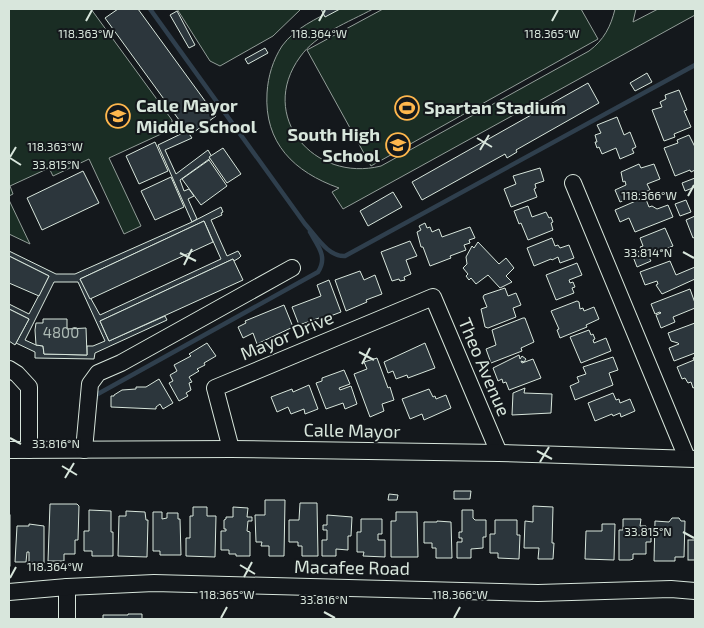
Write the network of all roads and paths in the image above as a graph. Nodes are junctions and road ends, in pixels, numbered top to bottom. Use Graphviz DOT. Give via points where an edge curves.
graph roads {
  1 [pos="573,183"];
  2 [pos="292,268"];
  3 [pos="433,297"];
  4 [pos="9,369"];
  5 [pos="231,449"];
  6 [pos="9,450"];
  7 [pos="29,450"];
  8 [pos="84,450"];
  9 [pos="499,453"];
  10 [pos="691,458"];
  11 [pos="67,587"];
  12 [pos="695,590"];
  13 [pos="9,592"];
  14 [pos="67,619"];
  1 -- 10 [label="street"];
  2 -- 8 [label="street" via="98,373 90,384"];
  3 -- 5 [label="street, Mayor Drive" via="215,388"];
  3 -- 9 [label="street, Theo Avenue"];
  4 -- 7 [label="street" via="29,387"];
  5 -- 8 [label="street, Calle Mayor"];
  5 -- 9 [label="street, Calle Mayor"];
  6 -- 7 [label="street, Calle Mayor"];
  7 -- 8 [label="street, Calle Mayor"];
  9 -- 10 [label="street, Calle Mayor"];
  11 -- 12 [label="street, Macafee Road" via="154,583 538,593"];
  11 -- 13 [label="street, Macafee Road"];
  11 -- 14 [label="street"];
}
